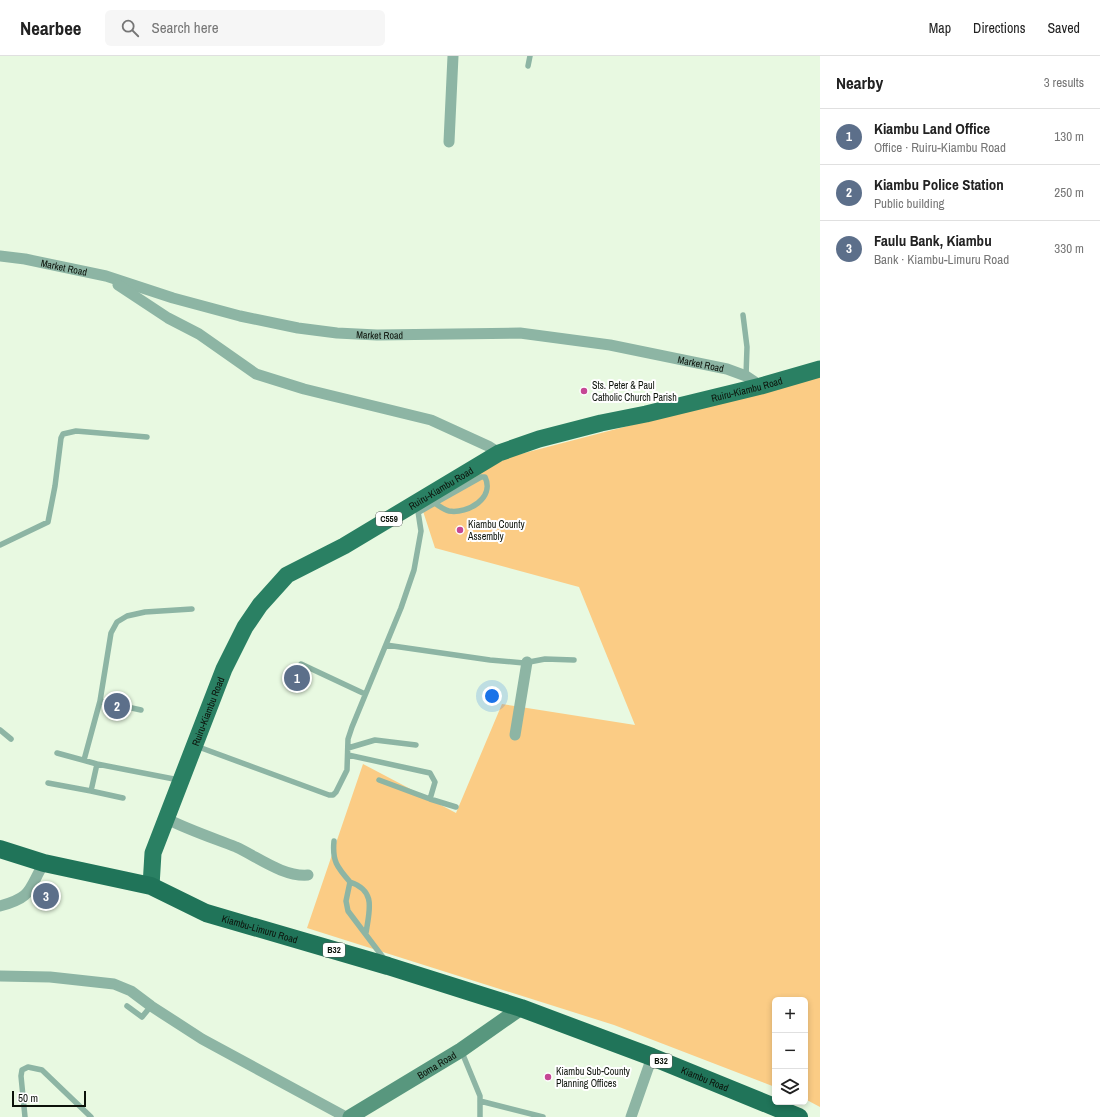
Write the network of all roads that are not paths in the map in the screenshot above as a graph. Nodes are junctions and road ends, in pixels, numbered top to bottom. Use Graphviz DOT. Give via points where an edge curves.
graph roads {
  1 [pos="453,56"];
  2 [pos="530,56"];
  3 [pos="528,66"];
  4 [pos="449,142"];
  5 [pos="0,256"];
  6 [pos="106,276"];
  7 [pos="743,315"];
  8 [pos="820,369"];
  9 [pos="746,376"];
  10 [pos="761,386"];
  11 [pos="147,438"];
  12 [pos="499,453"];
  13 [pos="435,503"];
  14 [pos="418,507"];
  15 [pos="0,545"];
  16 [pos="192,609"];
  17 [pos="386,644"];
  18 [pos="574,660"];
  19 [pos="528,662"];
  20 [pos="301,664"];
  21 [pos="365,694"];
  22 [pos="100,701"];
  23 [pos="141,710"];
  24 [pos="0,730"];
  25 [pos="515,735"];
  26 [pos="11,739"];
  27 [pos="416,744"];
  28 [pos="195,746"];
  29 [pos="348,748"];
  30 [pos="57,753"];
  31 [pos="348,755"];
  32 [pos="84,760"];
  33 [pos="97,764"];
  34 [pos="181,780"];
  35 [pos="378,780"];
  36 [pos="48,783"];
  37 [pos="91,791"];
  38 [pos="123,798"];
  39 [pos="430,799"];
  40 [pos="456,807"];
  41 [pos="167,819"];
  42 [pos="334,841"];
  43 [pos="0,849"];
  44 [pos="44,863"];
  45 [pos="308,875"];
  46 [pos="350,882"];
  47 [pos="151,886"];
  48 [pos="0,906"];
  49 [pos="366,934"];
  50 [pos="388,966"];
  51 [pos="0,976"];
  52 [pos="127,1006"];
  53 [pos="150,1006"];
  54 [pos="521,1008"];
  55 [pos="461,1050"];
  56 [pos="652,1057"];
  57 [pos="480,1102"];
  58 [pos="632,1116"];
  59 [pos="25,1117"];
  60 [pos="91,1117"];
  61 [pos="346,1117"];
  62 [pos="350,1117"];
  63 [pos="480,1117"];
  64 [pos="543,1117"];
  65 [pos="799,1117"];
  1 -- 4 [label="street"];
  2 -- 3 [label="lane"];
  5 -- 6 [label="street, Market Road"];
  6 -- 9 [label="street, Market Road" via="173,298 298,328 377,335 520,333 610,345 726,369"];
  6 -- 12 [label="street" via="168,318 199,334 256,374 304,389 431,420"];
  7 -- 9 [label="lane" via="747,347"];
  8 -- 10 [label="main road, Ruiru-Kiambu Road / C559"];
  9 -- 10 [label="street, Market Road"];
  10 -- 12 [label="main road, Ruiru-Kiambu Road / C559" via="601,423 539,439"];
  11 -- 15 [label="lane" via="76,431 63,434 60,438 48,522"];
  12 -- 14 [label="main road, Ruiru-Kiambu Road / C559"];
  13 -- 13 [label="lane" via="481,477 485,477 488,488 476,505 450,511"];
  13 -- 14 [label="lane"];
  14 -- 17 [label="lane" via="421,531 419,552"];
  14 -- 28 [label="main road, Ruiru-Kiambu Road / C559" via="288,575 260,605 245,627 224,669"];
  16 -- 22 [label="lane" via="145,612 126,616 117,622 111,633"];
  17 -- 19 [label="lane" via="490,660"];
  17 -- 21 [label="lane"];
  18 -- 19 [label="lane" via="545,659"];
  19 -- 25 [label="street"];
  20 -- 21 [label="lane"];
  21 -- 29 [label="lane" via="348,739"];
  22 -- 23 [label="lane"];
  22 -- 32 [label="lane"];
  24 -- 26 [label="lane"];
  27 -- 29 [label="lane" via="375,740"];
  28 -- 31 [label="lane" via="329,795 336,792 343,780"];
  28 -- 34 [label="main road, Ruiru-Kiambu Road / C559"];
  29 -- 31 [label="lane"];
  30 -- 32 [label="lane"];
  31 -- 39 [label="lane" via="430,773 435,782"];
  32 -- 33 [label="lane"];
  33 -- 34 [label="lane"];
  33 -- 37 [label="lane"];
  34 -- 41 [label="main road, Ruiru-Kiambu Road / C559"];
  35 -- 39 [label="lane"];
  36 -- 37 [label="lane"];
  37 -- 38 [label="lane"];
  39 -- 40 [label="lane"];
  41 -- 45 [label="street" via="284,870 300,876"];
  41 -- 47 [label="main road, Ruiru-Kiambu Road / C559" via="153,853"];
  42 -- 46 [label="lane" via="334,859"];
  43 -- 44 [label="highway, Kiambu-Limuru Road / B32"];
  44 -- 47 [label="highway, Kiambu-Limuru Road / B32"];
  44 -- 48 [label="street" via="23,898"];
  46 -- 49 [label="lane" via="346,901 348,911"];
  46 -- 49 [label="lane" via="364,889 369,896"];
  47 -- 50 [label="highway, Kiambu-Limuru Road / B32" via="206,912"];
  49 -- 50 [label="lane"];
  50 -- 54 [label="highway, Kiambu-Limuru Road / B32"];
  51 -- 53 [label="street" via="50,977 114,984 130,991"];
  52 -- 53 [label="lane" via="142,1017"];
  53 -- 61 [label="street" via="202,1039"];
  54 -- 55 [label="main road, Boma Road"];
  54 -- 56 [label="highway, Kiambu Road / B32"];
  55 -- 57 [label="lane" via="480,1096"];
  55 -- 62 [label="main road, Boma Road"];
  56 -- 58 [label="street"];
  56 -- 65 [label="highway, Kiambu Road / B32"];
  57 -- 63 [label="lane"];
  57 -- 64 [label="lane"];
  59 -- 60 [label="lane" via="21,1076 22,1070 28,1068 42,1070"];
}
